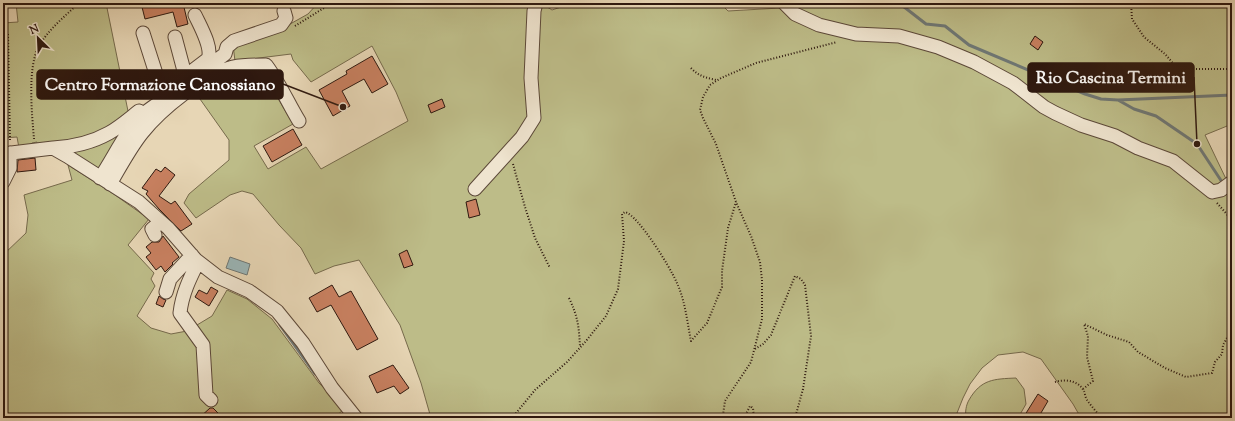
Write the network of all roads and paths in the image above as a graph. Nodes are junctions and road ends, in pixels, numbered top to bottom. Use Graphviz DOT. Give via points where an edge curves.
graph roads {
  1 [pos="79,3"];
  2 [pos="536,3"];
  3 [pos="784,3"];
  4 [pos="1131,3"];
  5 [pos="284,11"];
  6 [pos="195,15"];
  7 [pos="143,33"];
  8 [pos="8,34"];
  9 [pos="856,34"];
  10 [pos="175,37"];
  11 [pos="691,68"];
  12 [pos="1146,69"];
  13 [pos="1178,69"];
  14 [pos="1232,69"];
  15 [pos="184,77"];
  16 [pos="717,80"];
  17 [pos="168,90"];
  18 [pos="300,121"];
  19 [pos="53,148"];
  20 [pos="35,150"];
  21 [pos="509,151"];
  22 [pos="6,153"];
  23 [pos="105,181"];
  24 [pos="3,182"];
  25 [pos="1232,182"];
  26 [pos="476,189"];
  27 [pos="1217,191"];
  28 [pos="736,202"];
  29 [pos="1232,220"];
  30 [pos="161,222"];
  31 [pos="155,235"];
  32 [pos="198,261"];
  33 [pos="550,268"];
  34 [pos="194,282"];
  35 [pos="166,292"];
  36 [pos="569,298"];
  37 [pos="1232,329"];
  38 [pos="580,348"];
  39 [pos="755,349"];
  40 [pos="1055,382"];
  41 [pos="1083,389"];
  42 [pos="211,400"];
  43 [pos="356,418"];
  44 [pos="512,418"];
  45 [pos="725,418"];
  46 [pos="744,418"];
  47 [pos="754,418"];
  48 [pos="795,418"];
  49 [pos="1101,418"];
  1 -- 20 [label="path" via="38,47 32,82"];
  2 -- 21 [label="street" via="531,78 534,118"];
  3 -- 9 [label="street" via="795,14 819,25"];
  4 -- 13 [label="path" via="1132,19 1144,37 1165,54"];
  5 -- 23 [label="street" via="286,18 281,25 234,41 227,47 225,54 146,112 128,133"];
  6 -- 15 [label="street" via="209,46 210,55 208,60"];
  7 -- 17 [label="street" via="158,80"];
  8 -- 22 [label="path"];
  9 -- 16 [label="path" via="756,63"];
  9 -- 27 [label="street" via="899,36 938,47 974,62 1013,83 1044,107 1081,125 1115,136 1173,161 1208,190"];
  10 -- 15 [label="street"];
  11 -- 16 [label="path" via="695,73"];
  12 -- 13 [label="path"];
  13 -- 14 [label="path"];
  15 -- 17 [label="street"];
  16 -- 28 [label="path" via="710,85 703,97 700,110 716,144"];
  17 -- 19 [label="street" via="97,139"];
  18 -- 23 [label="street" via="266,65 233,67 207,78 175,101 142,132"];
  19 -- 20 [label="street"];
  19 -- 23 [label="street"];
  20 -- 22 [label="street"];
  21 -- 26 [label="street"];
  21 -- 33 [label="path" via="535,238"];
  22 -- 24 [label="street" via="10,168"];
  23 -- 30 [label="street" via="138,202"];
  25 -- 27 [label="street"];
  27 -- 29 [label="path" via="1216,202"];
  28 -- 38 [label="path" via="728,228 722,287 707,323 691,341 676,281 638,223 625,212 622,214 624,241 618,289 606,316"];
  28 -- 39 [label="path" via="760,262 762,319"];
  30 -- 31 [label="street" via="152,229"];
  30 -- 32 [label="street"];
  32 -- 34 [label="street"];
  32 -- 35 [label="street" via="170,279"];
  32 -- 42 [label="street" via="190,276 180,313 203,344 206,395"];
  32 -- 43 [label="street" via="218,277 248,291 277,311"];
  36 -- 38 [label="path" via="579,326"];
  37 -- 41 [label="path" via="1212,373 1186,377 1138,352 1129,342 1084,324 1088,336 1087,357 1093,380"];
  38 -- 44 [label="path" via="535,390"];
  39 -- 45 [label="path" via="751,362 725,401"];
  39 -- 48 [label="path" via="764,344 771,335 795,276 801,279 805,285 811,336"];
  40 -- 41 [label="path" via="1070,380"];
  41 -- 49 [label="path" via="1087,400"];
  46 -- 47 [label="path" via="750,406 753,408"];
}
